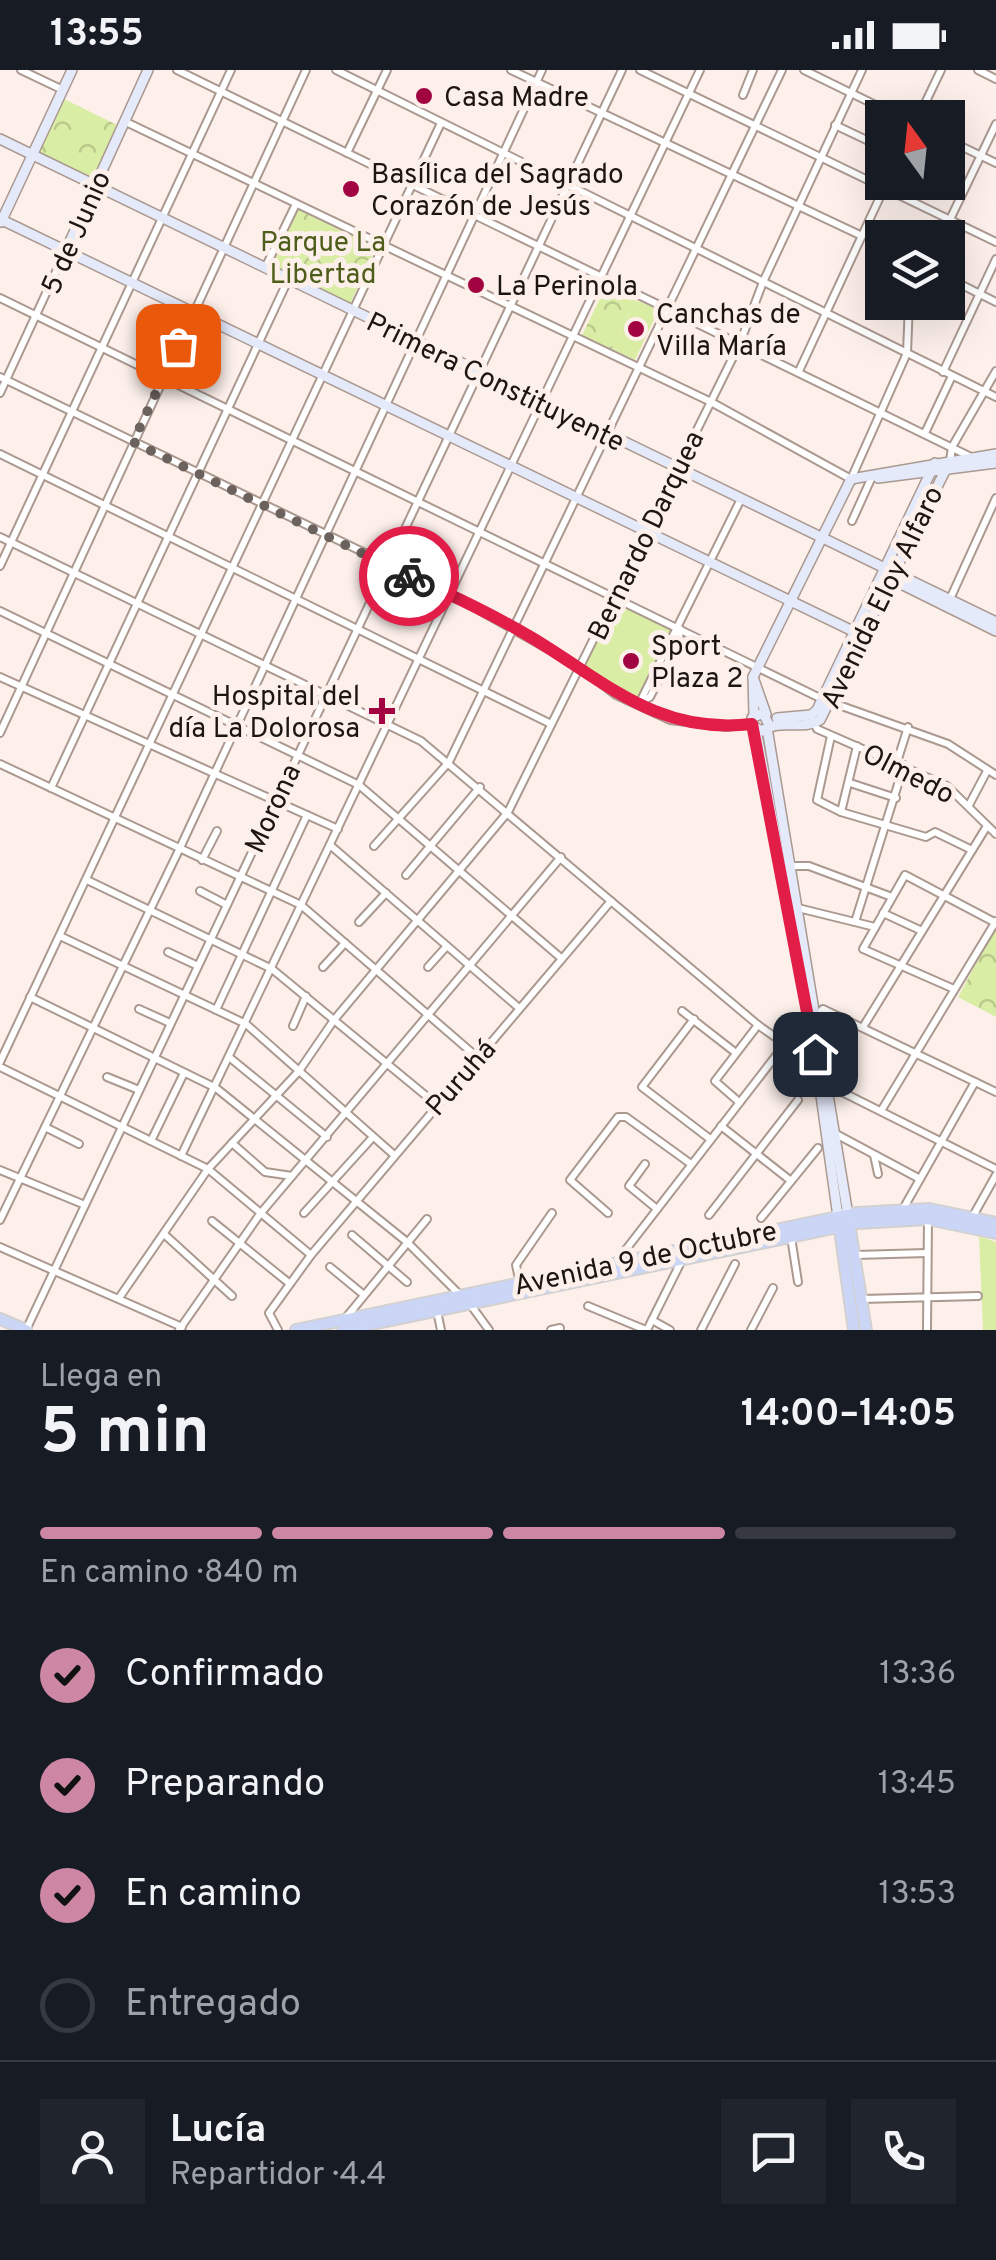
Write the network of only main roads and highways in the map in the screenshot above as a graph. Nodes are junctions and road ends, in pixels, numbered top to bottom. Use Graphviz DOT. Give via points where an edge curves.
graph roads {
  1 [pos="72,70"];
  2 [pos="148,70"];
  3 [pos="0,139"];
  4 [pos="32,155"];
  5 [pos="96,186"];
  6 [pos="1,221"];
  7 [pos="66,250"];
  8 [pos="996,454"];
  9 [pos="943,461"];
  10 [pos="996,462"];
  11 [pos="850,479"];
  12 [pos="820,538"];
  13 [pos="886,573"];
  14 [pos="789,602"];
  15 [pos="996,622"];
  16 [pos="996,631"];
  17 [pos="857,633"];
  18 [pos="762,722"];
  19 [pos="813,1019"];
  20 [pos="819,1055"];
  21 [pos="844,1220"];
  22 [pos="996,1223"];
  23 [pos="996,1234"];
  24 [pos="615,1268"];
  25 [pos="466,1300"];
  26 [pos="0,1319"];
  27 [pos="397,1325"];
  28 [pos="349,1327"];
  29 [pos="26,1330"];
  30 [pos="298,1330"];
  31 [pos="854,1330"];
  32 [pos="866,1330"];
  1 -- 4 [label="main road"];
  2 -- 5 [label="main road, 5 de Junio"];
  3 -- 4 [label="main road, Primera Constituyente"];
  4 -- 5 [label="main road, Primera Constituyente"];
  4 -- 6 [label="main road"];
  5 -- 7 [label="main road, 5 de Junio"];
  5 -- 12 [label="main road, Primera Constituyente"];
  6 -- 7 [label="main road"];
  7 -- 14 [label="main road"];
  8 -- 9 [label="main road"];
  9 -- 10 [label="main road"];
  9 -- 11 [label="main road"];
  9 -- 11 [label="main road"];
  9 -- 13 [label="main road, Avenida Eloy Alfaro"];
  11 -- 12 [label="main road"];
  12 -- 13 [label="main road, Primera Constituyente"];
  12 -- 14 [label="main road"];
  13 -- 15 [label="main road"];
  13 -- 16 [label="main road"];
  13 -- 17 [label="main road, Avenida Eloy Alfaro"];
  14 -- 17 [label="main road"];
  14 -- 18 [label="main road" via="754,677"];
  17 -- 18 [label="main road, Avenida Eloy Alfaro" via="814,721"];
  18 -- 19 [label="main road"];
  18 -- 19 [label="main road"];
  19 -- 20 [label="main road"];
  20 -- 21 [label="main road"];
  20 -- 21 [label="main road"];
  21 -- 22 [label="main road, Avenida 9 de Octubre" via="903,1209"];
  21 -- 23 [label="main road, Avenida 9 de Octubre" via="928,1219"];
  21 -- 24 [label="main road, Avenida 9 de Octubre"];
  21 -- 24 [label="main road, Avenida 9 de Octubre"];
  21 -- 31 [label="main road"];
  21 -- 32 [label="main road"];
  24 -- 25 [label="main road, Avenida 9 de Octubre"];
  24 -- 25 [label="main road, Avenida 9 de Octubre" via="520,1283"];
  25 -- 27 [label="main road, Avenida 9 de Octubre"];
  25 -- 28 [label="main road, Avenida 9 de Octubre"];
  26 -- 29 [label="main road"];
  27 -- 28 [label="main road, Avenida 9 de Octubre"];
  28 -- 30 [label="main road, Avenida 9 de Octubre"];
}
